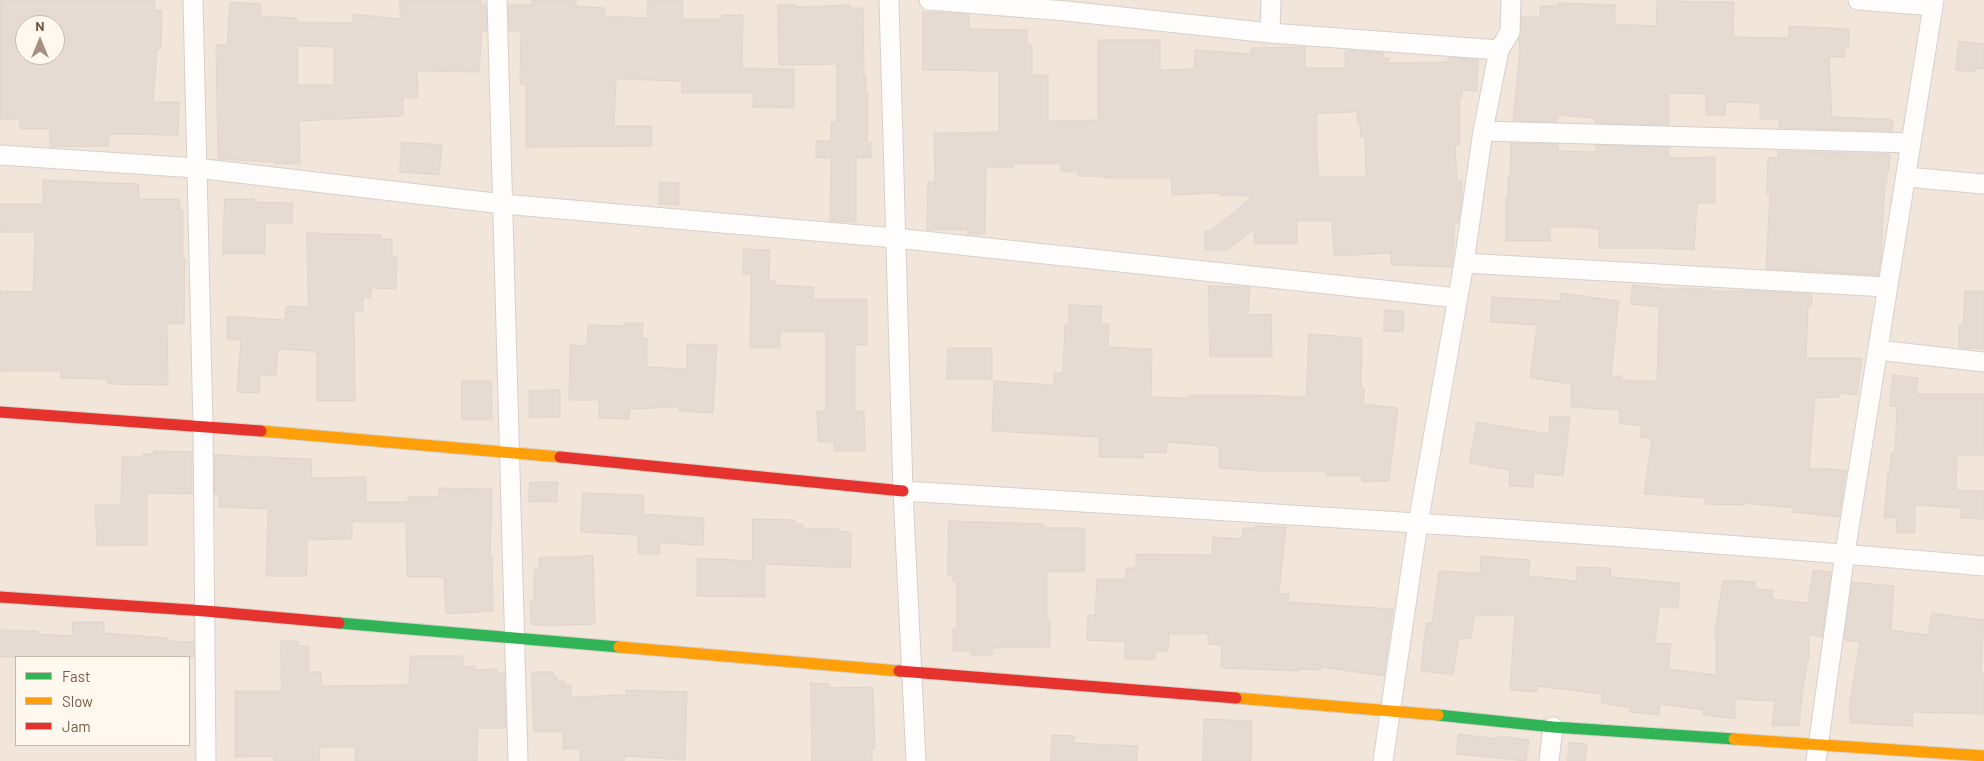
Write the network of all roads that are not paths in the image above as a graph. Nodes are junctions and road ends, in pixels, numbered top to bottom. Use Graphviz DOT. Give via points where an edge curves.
graph roads {
  1 [pos="193,0"];
  2 [pos="497,0"];
  3 [pos="889,0"];
  4 [pos="929,0"];
  5 [pos="1272,0"];
  6 [pos="1511,0"];
  7 [pos="1858,0"];
  8 [pos="1934,3"];
  9 [pos="1066,6"];
  10 [pos="1270,33"];
  11 [pos="1500,50"];
  12 [pos="1483,131"];
  13 [pos="1911,143"];
  14 [pos="0,155"];
  15 [pos="196,168"];
  16 [pos="1906,177"];
  17 [pos="1984,184"];
  18 [pos="503,204"];
  19 [pos="895,238"];
  20 [pos="1464,263"];
  21 [pos="1886,287"];
  22 [pos="1458,298"];
  23 [pos="1878,350"];
  24 [pos="1984,362"];
  25 [pos="0,412"];
  26 [pos="203,426"];
  27 [pos="509,452"];
  28 [pos="903,491"];
  29 [pos="1418,523"];
  30 [pos="1844,553"];
  31 [pos="1984,566"];
  32 [pos="0,597"];
  33 [pos="205,611"];
  34 [pos="514,637"];
  35 [pos="913,672"];
  36 [pos="1391,710"];
  37 [pos="1553,727"];
  38 [pos="1817,753"];
  39 [pos="1984,756"];
  40 [pos="206,761"];
  41 [pos="518,761"];
  42 [pos="916,761"];
  43 [pos="1383,761"];
  44 [pos="1549,761"];
  1 -- 15 [label="street"];
  2 -- 18 [label="street"];
  3 -- 19 [label="street"];
  4 -- 9 [label="street"];
  5 -- 10 [label="street"];
  6 -- 11 [label="street" via="1510,32"];
  7 -- 8 [label="street"];
  8 -- 13 [label="street"];
  9 -- 10 [label="street"];
  10 -- 11 [label="street"];
  11 -- 12 [label="street"];
  12 -- 13 [label="street"];
  12 -- 20 [label="street"];
  13 -- 16 [label="street"];
  14 -- 15 [label="street"];
  15 -- 18 [label="street"];
  15 -- 26 [label="street"];
  16 -- 17 [label="street"];
  16 -- 21 [label="street"];
  18 -- 19 [label="street"];
  18 -- 27 [label="street"];
  19 -- 22 [label="street"];
  19 -- 28 [label="street"];
  20 -- 21 [label="street"];
  20 -- 22 [label="street"];
  21 -- 23 [label="street"];
  22 -- 29 [label="street"];
  23 -- 24 [label="street"];
  23 -- 30 [label="street"];
  25 -- 26 [label="street"];
  26 -- 27 [label="street"];
  26 -- 33 [label="street"];
  27 -- 28 [label="street"];
  27 -- 34 [label="street"];
  28 -- 29 [label="street"];
  28 -- 35 [label="street"];
  29 -- 30 [label="street"];
  29 -- 36 [label="street"];
  30 -- 31 [label="street"];
  30 -- 38 [label="street"];
  32 -- 33 [label="street"];
  33 -- 34 [label="street"];
  33 -- 40 [label="street"];
  34 -- 35 [label="street"];
  34 -- 41 [label="street"];
  35 -- 36 [label="street"];
  35 -- 42 [label="street"];
  36 -- 37 [label="street"];
  36 -- 43 [label="street"];
  37 -- 38 [label="street"];
  37 -- 44 [label="street"];
  38 -- 39 [label="street"];
}
